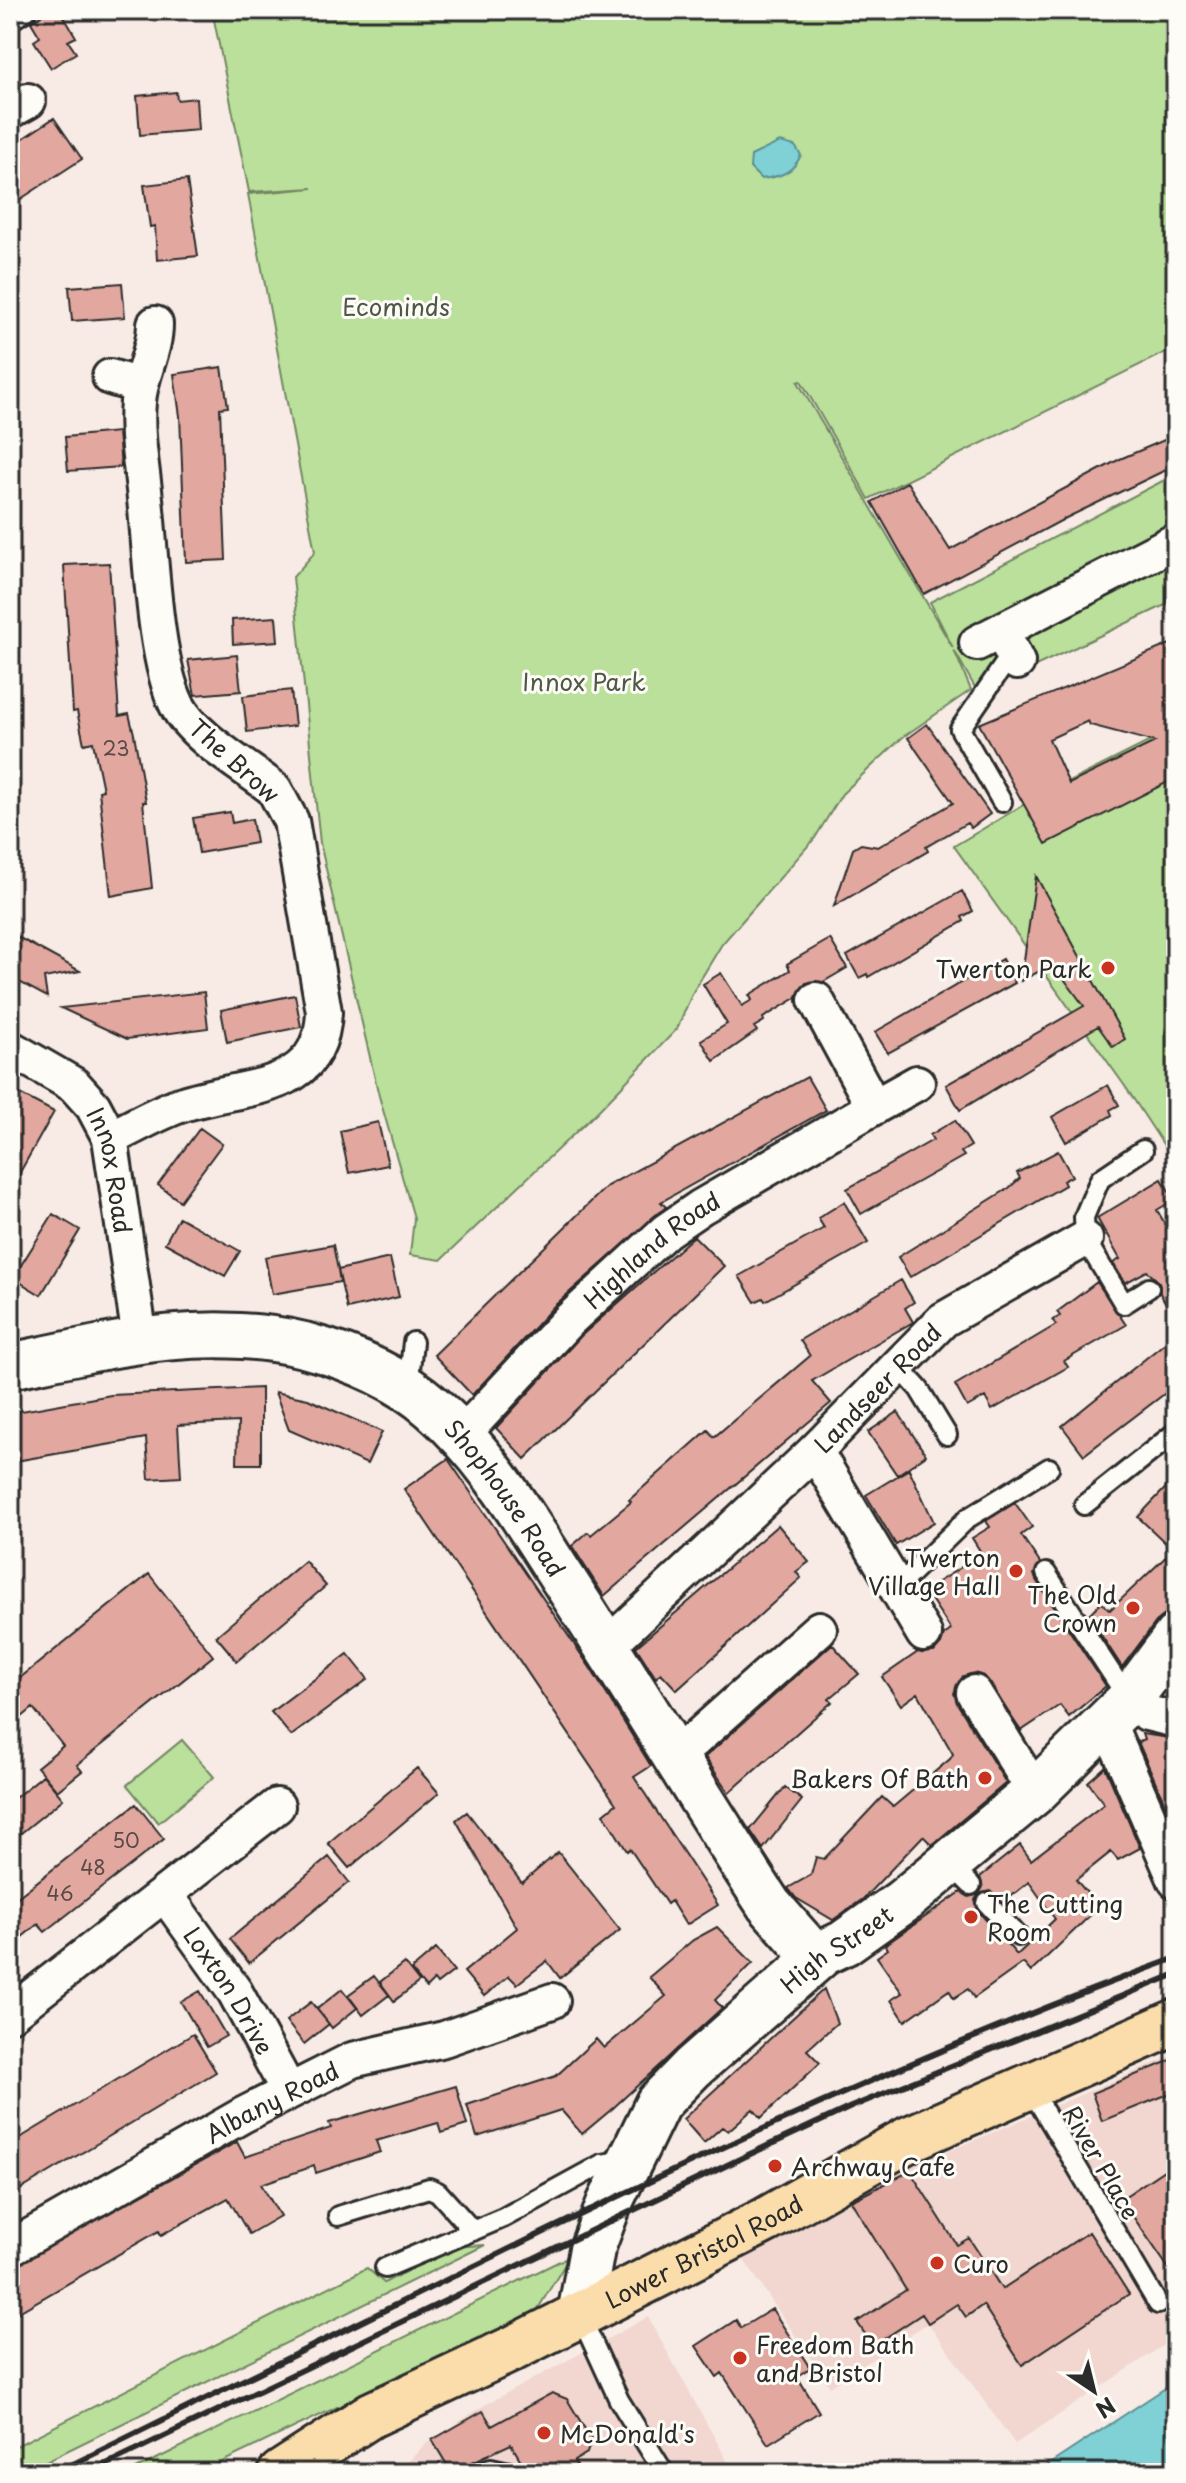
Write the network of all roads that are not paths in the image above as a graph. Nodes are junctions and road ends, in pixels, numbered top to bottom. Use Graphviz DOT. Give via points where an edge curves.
graph roads {
  1 [pos="27,10"];
  2 [pos="10,21"];
  3 [pos="155,324"];
  4 [pos="1176,541"];
  5 [pos="1002,648"];
  6 [pos="1002,802"];
  7 [pos="816,1000"];
  8 [pos="13,1056"];
  9 [pos="917,1083"];
  10 [pos="874,1107"];
  11 [pos="110,1138"];
  12 [pos="1143,1150"];
  13 [pos="1085,1239"];
  14 [pos="1149,1288"];
  15 [pos="140,1339"];
  16 [pos="413,1342"];
  17 [pos="10,1366"];
  18 [pos="899,1367"];
  19 [pos="408,1388"];
  20 [pos="1176,1432"];
  21 [pos="462,1435"];
  22 [pos="947,1435"];
  23 [pos="815,1451"];
  24 [pos="1049,1468"];
  25 [pos="1084,1505"];
  26 [pos="1046,1573"];
  27 [pos="896,1588"];
  28 [pos="819,1629"];
  29 [pos="924,1634"];
  30 [pos="1176,1637"];
  31 [pos="607,1646"];
  32 [pos="974,1693"];
  33 [pos="1118,1712"];
  34 [pos="1176,1720"];
  35 [pos="673,1759"];
  36 [pos="1035,1792"];
  37 [pos="277,1806"];
  38 [pos="1176,1881"];
  39 [pos="165,1894"];
  40 [pos="987,1903"];
  41 [pos="1018,1936"];
  42 [pos="823,1953"];
  43 [pos="552,2001"];
  44 [pos="10,2014"];
  45 [pos="1176,2022"];
  46 [pos="1029,2086"];
  47 [pos="288,2090"];
  48 [pos="628,2160"];
  49 [pos="338,2216"];
  50 [pos="473,2231"];
  51 [pos="10,2248"];
  52 [pos="385,2268"];
  53 [pos="1158,2304"];
  54 [pos="580,2315"];
  55 [pos="663,2471"];
  56 [pos="281,2473"];
  57 [pos="477,2473"];
  58 [pos="514,2473"];
  1 -- 2 [label="lane"];
  3 -- 11 [label="street, The Brow" via="154,350 125,381 138,422 156,611 169,684 189,722 284,802 324,1012 323,1031 315,1053 273,1084 181,1104"];
  4 -- 5 [label="street"];
  5 -- 6 [label="lane" via="960,729"];
  7 -- 10 [label="street"];
  8 -- 11 [label="street, Innox Road" via="74,1085"];
  9 -- 10 [label="street, Highland Road"];
  10 -- 21 [label="street, Highland Road" via="666,1231 567,1322"];
  11 -- 15 [label="street, Innox Road"];
  12 -- 13 [label="lane" via="1100,1179 1084,1217"];
  13 -- 14 [label="lane" via="1124,1304"];
  13 -- 18 [label="street, Landseer Road" via="943,1320"];
  15 -- 17 [label="street, Shophouse Road"];
  15 -- 19 [label="street, Shophouse Road" via="190,1336 301,1345 342,1357"];
  16 -- 19 [label="lane"];
  18 -- 22 [label="lane"];
  18 -- 23 [label="street, Landseer Road"];
  19 -- 21 [label="street, Shophouse Road"];
  20 -- 25 [label="lane"];
  21 -- 31 [label="street, Shophouse Road" via="513,1502"];
  23 -- 27 [label="street"];
  23 -- 31 [label="street, Landseer Road"];
  24 -- 27 [label="lane" via="968,1518"];
  26 -- 33 [label="lane"];
  27 -- 29 [label="street"];
  28 -- 35 [label="street"];
  30 -- 33 [label="street, High Street"];
  31 -- 35 [label="street, Shophouse Road"];
  32 -- 36 [label="street"];
  33 -- 34 [label="street"];
  33 -- 36 [label="street, High Street"];
  33 -- 38 [label="street"];
  35 -- 42 [label="street, Shophouse Road" via="769,1905 808,1949"];
  36 -- 42 [label="street, High Street" via="961,1874"];
  37 -- 39 [label="street"];
  39 -- 44 [label="street"];
  39 -- 47 [label="street, Loxton Drive" via="235,1992"];
  40 -- 41 [label="lane"];
  42 -- 48 [label="street, High Street" via="658,2103"];
  43 -- 47 [label="street, Albany Road" via="444,2039 352,2060"];
  45 -- 46 [label="highway, Lower Bristol Road"];
  46 -- 53 [label="lane, River Place"];
  46 -- 54 [label="highway, Lower Bristol Road" via="909,2139"];
  47 -- 51 [label="street, Albany Road"];
  48 -- 50 [label="lane" via="602,2164"];
  48 -- 54 [label="street, High Street" via="592,2249"];
  49 -- 50 [label="lane" via="429,2188"];
  50 -- 52 [label="lane"];
  54 -- 55 [label="lane" via="619,2400"];
  54 -- 56 [label="highway, Lower Bristol Road" via="371,2415"];
  57 -- 58 [label="lane" via="491,2468"];
}
